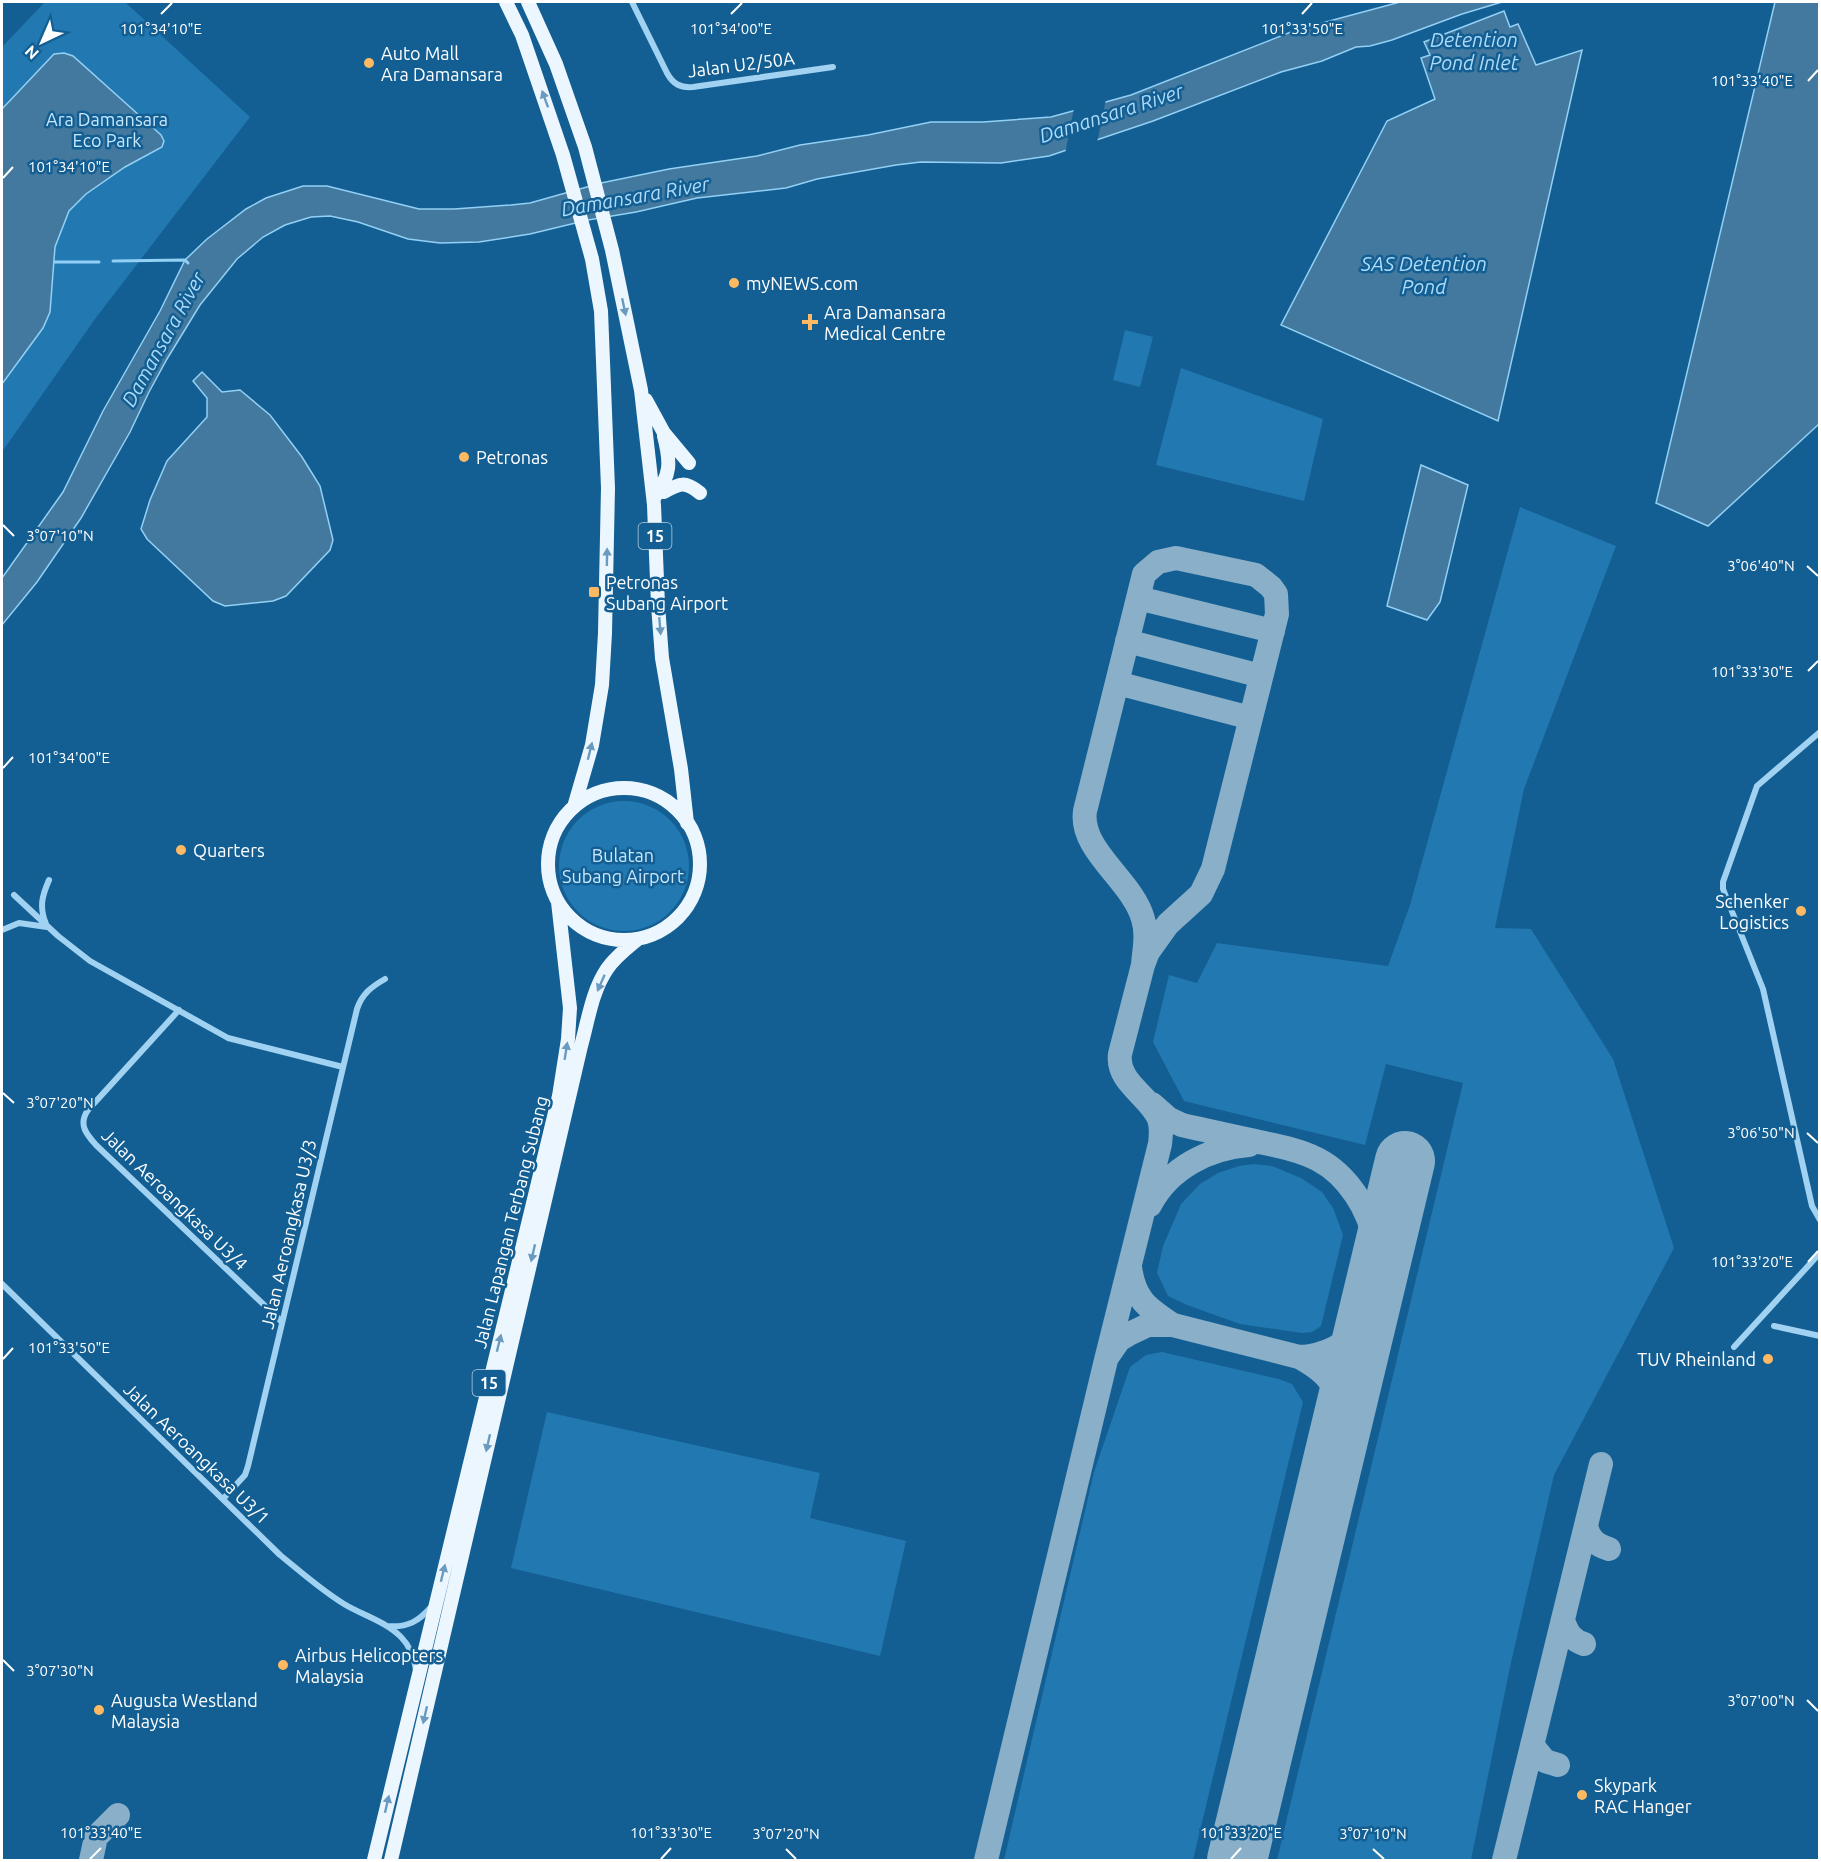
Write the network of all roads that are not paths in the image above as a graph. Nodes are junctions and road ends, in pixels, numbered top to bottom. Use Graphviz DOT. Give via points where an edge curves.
graph roads {
  1 [pos="506,2"];
  2 [pos="528,2"];
  3 [pos="632,2"];
  4 [pos="833,67"];
  5 [pos="641,390"];
  6 [pos="664,434"];
  7 [pos="700,493"];
  8 [pos="657,498"];
  9 [pos="1820,732"];
  10 [pos="574,807"];
  11 [pos="687,823"];
  12 [pos="49,880"];
  13 [pos="14,895"];
  14 [pos="558,902"];
  15 [pos="48,927"];
  16 [pos="2,930"];
  17 [pos="638,939"];
  18 [pos="385,979"];
  19 [pos="179,1010"];
  20 [pos="343,1067"];
  21 [pos="1820,1220"];
  22 [pos="1820,1252"];
  23 [pos="2,1284"];
  24 [pos="282,1322"];
  25 [pos="1774,1326"];
  26 [pos="1820,1336"];
  27 [pos="1734,1347"];
  28 [pos="223,1499"];
  29 [pos="436,1600"];
  30 [pos="386,1626"];
  31 [pos="417,1679"];
  32 [pos="374,1860"];
  33 [pos="391,1860"];
  10 -- 1 [label="main road, 15, one-way" via="592,745 606,633 608,489 601,311 592,259 564,154 522,35"];
  2 -- 5 [label="main road, 15, one-way" via="556,64 585,147 612,250"];
  3 -- 4 [label="street, Jalan U2/50A" via="677,86"];
  5 -- 6 [label="main road"];
  5 -- 8 [label="main road, 15"];
  6 -- 8 [label="main road" via="669,468"];
  6 -- 8 [label="main road" via="686,466"];
  7 -- 8 [label="main road" via="687,484 679,484"];
  8 -- 11 [label="main road, 15, one-way" via="662,658"];
  9 -- 21 [label="street" via="1757,786 1722,882 1763,989 1812,1206"];
  10 -- 11 [label="main road, 15" via="592,795 612,789 634,789 655,795"];
  10 -- 14 [label="main road, 15" via="556,828 550,845 549,877"];
  11 -- 17 [label="main road, 15" via="696,842 699,863 697,884 689,904 676,920"];
  12 -- 15 [label="street" via="42,898 42,914"];
  13 -- 15 [label="street"];
  14 -- 17 [label="main road, 15" via="573,921 592,933 615,940"];
  29 -- 14 [label="main road, Jalan Lapangan Terbang Subang / 15, one-way" via="559,1096 570,1008"];
  15 -- 16 [label="street" via="19,923"];
  15 -- 19 [label="street" via="90,961"];
  17 -- 33 [label="main road, Jalan Lapangan Terbang Subang / 15, one-way" via="607,968 581,1046"];
  18 -- 20 [label="street, Jalan Aeroangkasa U3/3" via="372,986 359,1001"];
  19 -- 20 [label="street" via="239,1042"];
  19 -- 24 [label="street, Jalan Aeroangkasa U3/4" via="88,1110 84,1129 96,1145"];
  20 -- 24 [label="street, Jalan Aeroangkasa U3/3"];
  22 -- 27 [label="street"];
  23 -- 28 [label="street, Jalan Aeroangkasa U3/1"];
  24 -- 28 [label="street, Jalan Aeroangkasa U3/3" via="245,1475"];
  25 -- 26 [label="street"];
  28 -- 30 [label="street, Jalan Aeroangkasa U3/1" via="319,1587"];
  29 -- 30 [label="street" via="411,1625"];
  29 -- 31 [label="main road, Jalan Lapangan Terbang Subang / 15"];
  30 -- 31 [label="street, Jalan Aeroangkasa U3/1" via="411,1650"];
  32 -- 31 [label="main road, Jalan Lapangan Terbang Subang / 15, one-way"];
}
